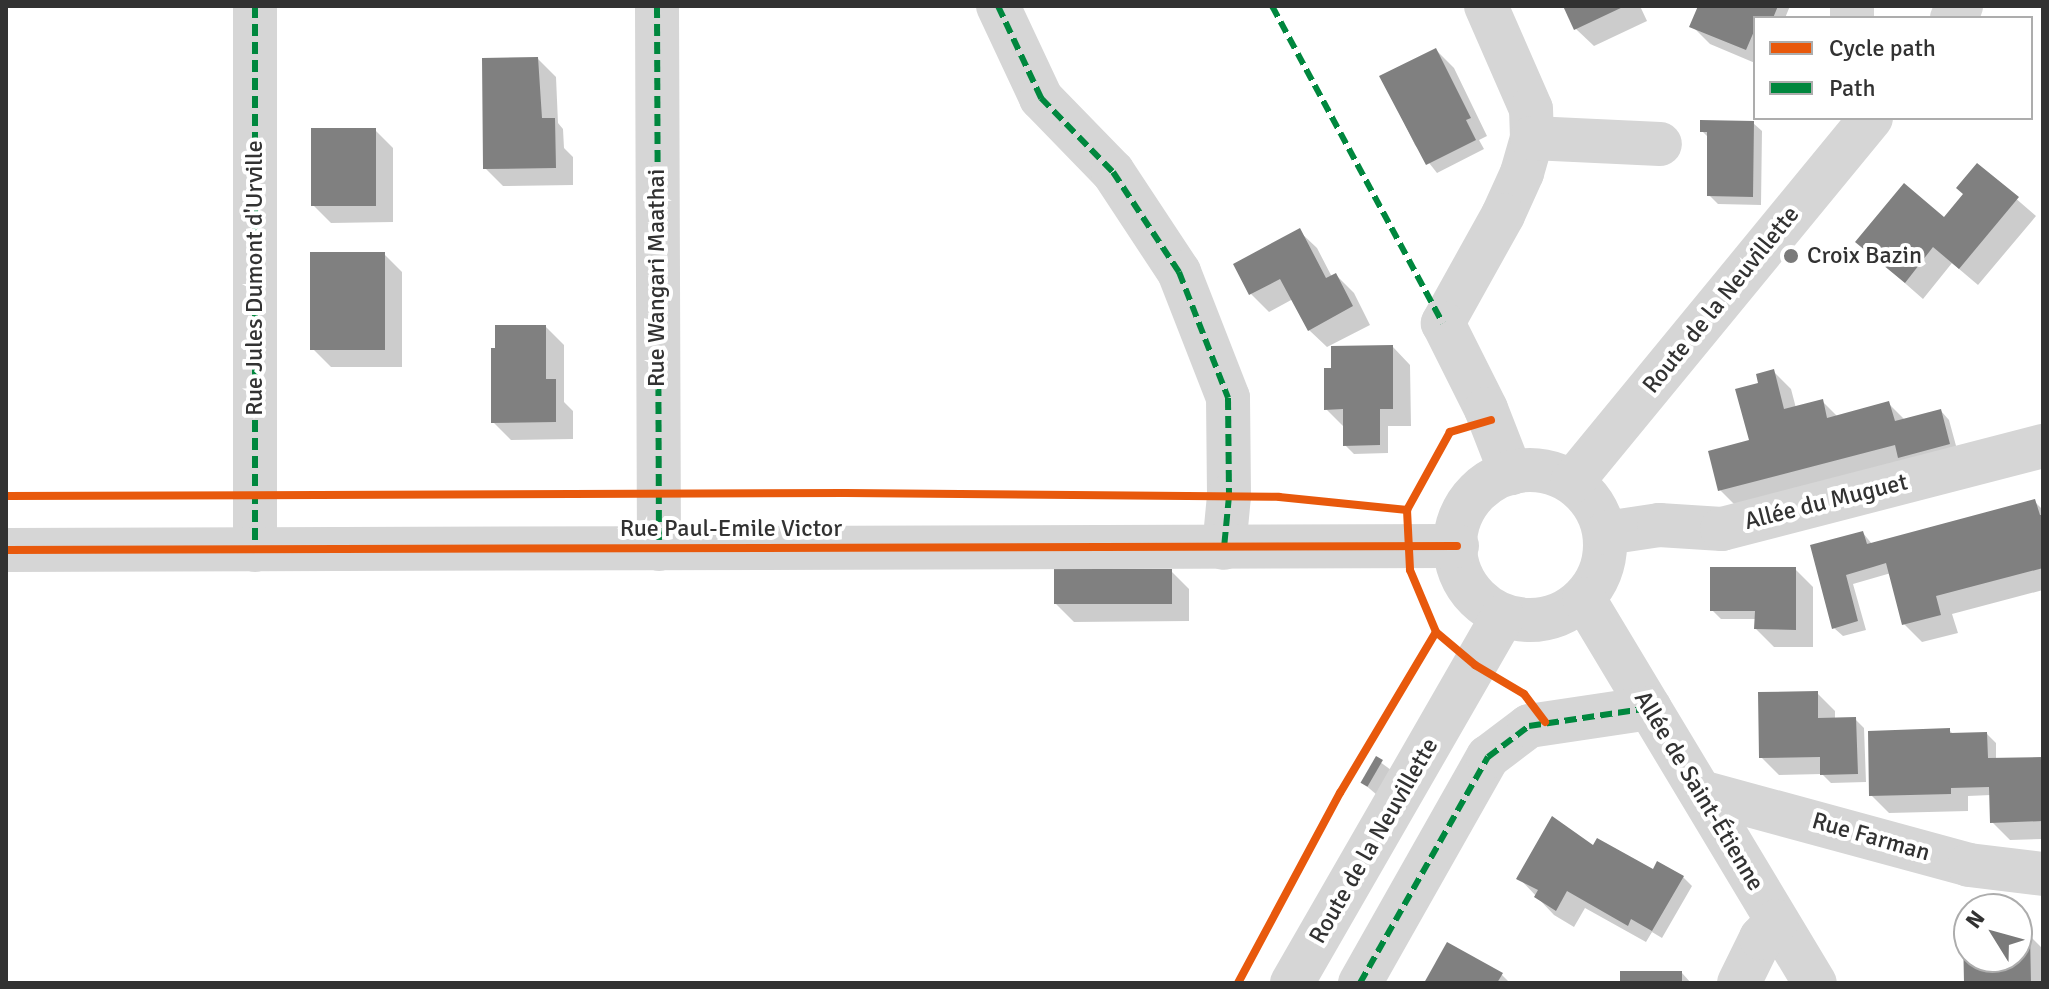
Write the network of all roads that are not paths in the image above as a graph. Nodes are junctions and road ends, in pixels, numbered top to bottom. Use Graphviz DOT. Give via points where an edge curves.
graph roads {
  1 [pos="255,6"];
  2 [pos="657,6"];
  3 [pos="998,6"];
  4 [pos="1486,6"];
  5 [pos="1869,120"];
  6 [pos="1532,138"];
  7 [pos="1660,144"];
  8 [pos="2043,446"];
  9 [pos="1511,473"];
  10 [pos="1572,482"];
  11 [pos="1606,533"];
  12 [pos="1457,546"];
  13 [pos="1224,548"];
  14 [pos="659,549"];
  15 [pos="6,550"];
  16 [pos="255,550"];
  17 [pos="1584,599"];
  18 [pos="1503,616"];
  19 [pos="1650,708"];
  20 [pos="1701,792"];
  21 [pos="2043,874"];
  22 [pos="1777,921"];
  23 [pos="1292,983"];
  24 [pos="1360,983"];
  25 [pos="1739,983"];
  26 [pos="1815,983"];
  1 -- 16 [label="street, Rue Jules Dumont d'Urville"];
  2 -- 14 [label="street, Rue Wangari Maathai"];
  3 -- 13 [label="street" via="1041,98 1113,172 1179,272 1228,398"];
  4 -- 6 [label="street" via="1531,109"];
  5 -- 10 [label="street, Route de la Neuvillette"];
  6 -- 7 [label="street"];
  6 -- 9 [label="street" via="1503,215 1443,323"];
  8 -- 11 [label="street, Allée du Muguet" via="1722,529 1659,525"];
  9 -- 10 [label="street" via="1542,470"];
  9 -- 12 [label="street" via="1485,485 1466,506"];
  10 -- 11 [label="street" via="1594,504"];
  11 -- 17 [label="street" via="1602,568"];
  12 -- 13 [label="street, Rue Paul-Emile Victor"];
  12 -- 18 [label="street" via="1466,585"];
  13 -- 14 [label="street, Rue Paul-Emile Victor"];
  14 -- 16 [label="street, Rue Paul-Emile Victor"];
  15 -- 16 [label="street, Rue Paul-Emile Victor"];
  17 -- 18 [label="street" via="1560,615 1531,621"];
  17 -- 19 [label="street, Allée de Saint-Étienne"];
  18 -- 23 [label="street, Route de la Neuvillette"];
  19 -- 20 [label="street, Allée de Saint-Étienne"];
  19 -- 24 [label="street" via="1529,726 1488,757"];
  20 -- 21 [label="street, Rue Farman" via="1969,865"];
  20 -- 22 [label="street, Allée de Saint-Étienne"];
  22 -- 25 [label="street" via="1761,938"];
  22 -- 26 [label="street, Allée de Saint-Étienne"];
}
